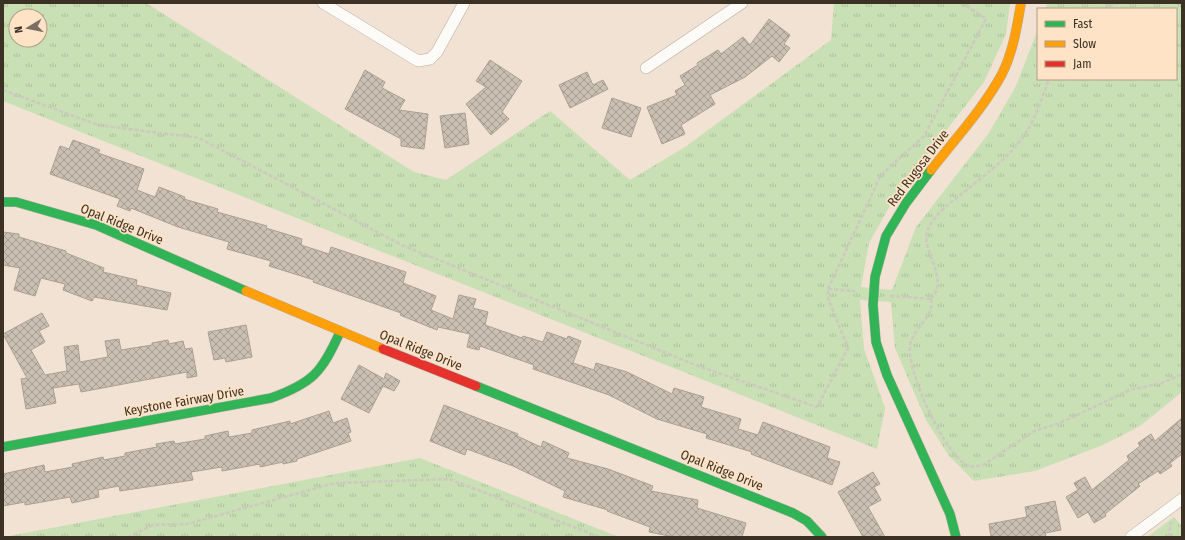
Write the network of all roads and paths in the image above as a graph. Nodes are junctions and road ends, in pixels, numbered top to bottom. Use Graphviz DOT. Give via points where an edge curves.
graph roads {
  1 [pos="323,3"];
  2 [pos="464,3"];
  3 [pos="742,3"];
  4 [pos="962,3"];
  5 [pos="1021,3"];
  6 [pos="1118,3"];
  7 [pos="1106,8"];
  8 [pos="646,68"];
  9 [pos="1049,80"];
  10 [pos="3,90"];
  11 [pos="3,202"];
  12 [pos="828,289"];
  13 [pos="855,291"];
  14 [pos="890,296"];
  15 [pos="930,299"];
  16 [pos="340,332"];
  17 [pos="1182,374"];
  18 [pos="3,447"];
  19 [pos="1182,498"];
  20 [pos="1172,520"];
  21 [pos="128,537"];
  22 [pos="600,537"];
  23 [pos="822,537"];
  24 [pos="956,537"];
  25 [pos="1131,537"];
  26 [pos="1168,537"];
  1 -- 2 [label="street" via="418,61 430,60 437,52"];
  3 -- 8 [label="street"];
  4 -- 12 [label="path" via="986,19 924,136 881,175"];
  5 -- 24 [label="street, Red Rugosa Drive" via="1014,40 1002,73 983,104 906,203 886,236 875,277 873,305 876,342 887,375 950,514"];
  6 -- 7 [label="path"];
  9 -- 15 [label="path" via="1035,115 1018,144 947,206 928,227 925,240 936,272 936,292"];
  10 -- 12 [label="path" via="98,125 199,138 402,246 698,366 817,407 848,348 828,298"];
  11 -- 16 [label="street, Opal Ridge Drive" via="16,202 96,225"];
  12 -- 13 [label="path"];
  14 -- 15 [label="path"];
  15 -- 17 [label="path" via="930,312 911,341 910,352 914,371 920,392 936,425 957,457 970,467 983,465 1034,431 1060,423 1130,390 1162,383"];
  16 -- 18 [label="street, Keystone Fairway Drive" via="318,375 304,385 271,398"];
  16 -- 23 [label="street, Opal Ridge Drive" via="793,513 807,521"];
  19 -- 25 [label="street"];
  20 -- 26 [label="path"];
  21 -- 22 [label="path" via="153,524 187,524 335,483 449,479"];
}
